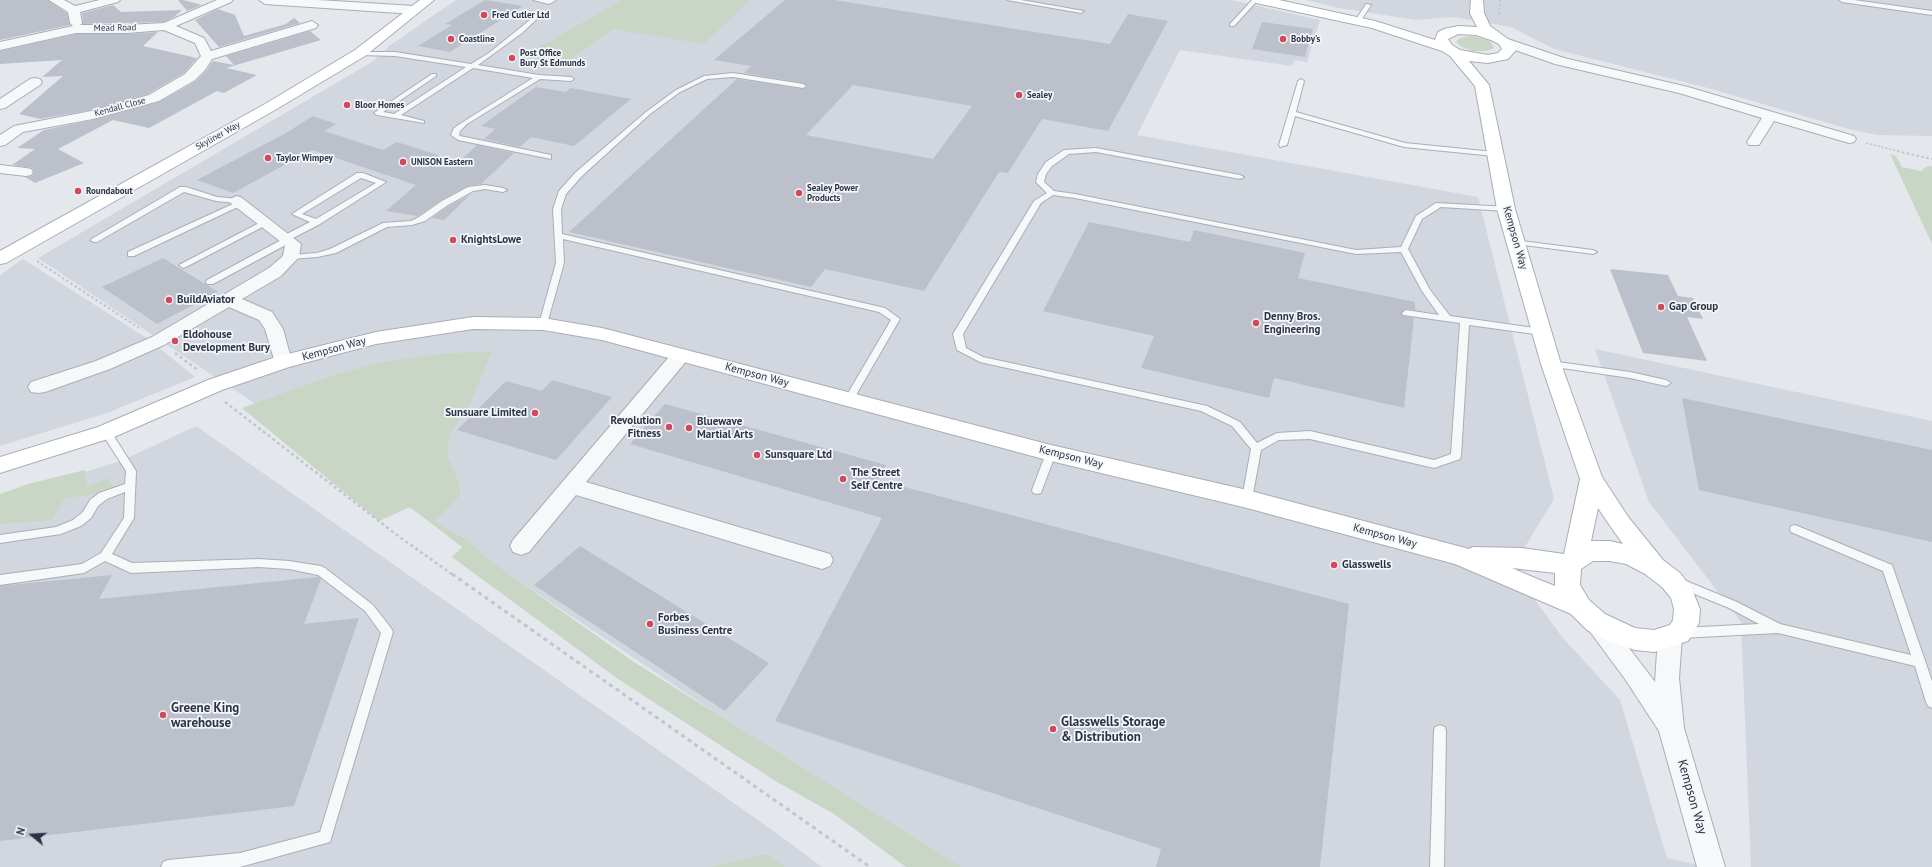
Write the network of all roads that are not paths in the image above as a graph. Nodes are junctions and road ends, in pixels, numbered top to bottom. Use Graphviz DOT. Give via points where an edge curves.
graph roads {
  1 [pos="55,0"];
  2 [pos="114,0"];
  3 [pos="227,0"];
  4 [pos="265,0"];
  5 [pos="428,0"];
  6 [pos="536,0"];
  7 [pos="553,0"];
  8 [pos="1010,0"];
  9 [pos="1255,0"];
  10 [pos="1261,0"];
  11 [pos="1842,0"];
  12 [pos="301,2"];
  13 [pos="1368,5"];
  14 [pos="1477,7"];
  15 [pos="74,10"];
  16 [pos="414,10"];
  17 [pos="1081,11"];
  18 [pos="1932,13"];
  19 [pos="536,16"];
  20 [pos="1358,21"];
  21 [pos="312,25"];
  22 [pos="1375,25"];
  23 [pos="166,26"];
  24 [pos="1232,26"];
  25 [pos="76,28"];
  26 [pos="1453,31"];
  27 [pos="1500,39"];
  28 [pos="0,46"];
  29 [pos="1451,51"];
  30 [pos="360,53"];
  31 [pos="207,56"];
  32 [pos="1500,57"];
  33 [pos="1560,61"];
  34 [pos="471,66"];
  35 [pos="434,74"];
  36 [pos="539,77"];
  37 [pos="571,79"];
  38 [pos="1301,81"];
  39 [pos="35,82"];
  40 [pos="1482,85"];
  41 [pos="803,86"];
  42 [pos="0,105"];
  43 [pos="1292,114"];
  44 [pos="395,116"];
  45 [pos="1770,116"];
  46 [pos="422,122"];
  47 [pos="1849,139"];
  48 [pos="0,142"];
  49 [pos="1754,142"];
  50 [pos="1282,145"];
  51 [pos="1494,154"];
  52 [pos="548,157"];
  53 [pos="0,169"];
  54 [pos="26,172"];
  55 [pos="1240,178"];
  56 [pos="503,190"];
  57 [pos="1052,193"];
  58 [pos="239,202"];
  59 [pos="1506,209"];
  60 [pos="317,222"];
  61 [pos="266,223"];
  62 [pos="559,236"];
  63 [pos="94,240"];
  64 [pos="1516,242"];
  65 [pos="288,245"];
  66 [pos="1404,249"];
  67 [pos="1593,252"];
  68 [pos="131,254"];
  69 [pos="0,259"];
  70 [pos="183,265"];
  71 [pos="210,282"];
  72 [pos="229,300"];
  73 [pos="1406,313"];
  74 [pos="1447,319"];
  75 [pos="1465,321"];
  76 [pos="542,324"];
  77 [pos="1542,332"];
  78 [pos="681,355"];
  79 [pos="283,362"];
  80 [pos="1551,364"];
  81 [pos="1666,383"];
  82 [pos="38,387"];
  83 [pos="849,400"];
  84 [pos="106,432"];
  85 [pos="1256,448"];
  86 [pos="1052,453"];
  87 [pos="0,466"];
  88 [pos="1591,479"];
  89 [pos="130,486"];
  90 [pos="572,486"];
  91 [pos="1037,490"];
  92 [pos="1247,499"];
  93 [pos="1795,529"];
  94 [pos="0,540"];
  95 [pos="520,546"];
  96 [pos="105,556"];
  97 [pos="1462,556"];
  98 [pos="822,560"];
  99 [pos="1572,562"];
  100 [pos="1663,574"];
  101 [pos="0,580"];
  102 [pos="1588,615"];
  103 [pos="1778,628"];
  104 [pos="1675,635"];
  105 [pos="1920,662"];
  106 [pos="1932,702"];
  107 [pos="1672,728"];
  108 [pos="1440,731"];
  109 [pos="168,867"];
  110 [pos="1437,867"];
  111 [pos="1711,867"];
  1 -- 15 [label="street"];
  2 -- 15 [label="street"];
  3 -- 23 [label="street, Mead Road"];
  4 -- 12 [label="street"];
  5 -- 16 [label="street, Skyliner Way"];
  6 -- 7 [label="lane"];
  8 -- 17 [label="lane"];
  9 -- 24 [label="lane"];
  10 -- 20 [label="street"];
  11 -- 18 [label="lane"];
  12 -- 16 [label="street"];
  13 -- 20 [label="lane"];
  14 -- 26 [label="street" via="1470,24"];
  14 -- 27 [label="street" via="1484,28"];
  15 -- 25 [label="street"];
  16 -- 30 [label="street, Skyliner Way"];
  19 -- 34 [label="lane" via="497,50"];
  20 -- 22 [label="street"];
  21 -- 31 [label="street"];
  22 -- 26 [label="street"];
  22 -- 29 [label="street"];
  23 -- 25 [label="street, Mead Road" via="127,29"];
  23 -- 31 [label="street" via="200,41"];
  25 -- 28 [label="street, Mead Road"];
  26 -- 27 [label="street" via="1477,31"];
  26 -- 29 [label="street" via="1443,35 1441,39"];
  27 -- 32 [label="street" via="1509,50"];
  27 -- 33 [label="street"];
  29 -- 32 [label="street" via="1477,58"];
  29 -- 40 [label="street"];
  30 -- 34 [label="lane" via="395,54"];
  30 -- 69 [label="street, Skyliner Way" via="270,107"];
  31 -- 48 [label="street, Kendall Close" via="190,77 154,98 93,114 13,127"];
  32 -- 33 [label="street"];
  32 -- 40 [label="street" via="1489,68"];
  33 -- 45 [label="street" via="1683,90"];
  34 -- 36 [label="lane"];
  34 -- 44 [label="lane"];
  35 -- 44 [label="lane" via="377,112"];
  36 -- 37 [label="lane"];
  36 -- 52 [label="lane" via="465,123 455,135 458,138"];
  38 -- 43 [label="lane"];
  39 -- 42 [label="street"];
  40 -- 51 [label="street, Kempson Way"];
  41 -- 62 [label="lane" via="733,75 706,77 678,91 622,135 562,193 557,209"];
  43 -- 50 [label="lane"];
  43 -- 51 [label="lane" via="1404,146"];
  44 -- 46 [label="lane"];
  45 -- 47 [label="street"];
  45 -- 49 [label="street"];
  51 -- 59 [label="street, Kempson Way"];
  53 -- 54 [label="street"];
  55 -- 57 [label="lane" via="1096,150 1067,152 1049,164 1042,174 1040,182"];
  56 -- 65 [label="lane" via="485,187 471,189 412,224 386,225 333,251 317,255"];
  57 -- 66 [label="lane" via="1356,252"];
  57 -- 85 [label="lane" via="1038,201 958,334 962,350 980,359 1204,408 1236,424"];
  58 -- 61 [label="street"];
  58 -- 63 [label="lane" via="216,199 183,189"];
  58 -- 68 [label="lane"];
  59 -- 64 [label="street, Kempson Way"];
  59 -- 66 [label="lane" via="1439,206 1419,218"];
  60 -- 60 [label="lane" via="375,186 382,182 360,175 296,214"];
  60 -- 65 [label="lane"];
  61 -- 65 [label="street"];
  61 -- 70 [label="lane"];
  62 -- 76 [label="lane" via="560,263"];
  62 -- 83 [label="lane" via="882,310 896,319"];
  64 -- 67 [label="lane"];
  64 -- 77 [label="street, Kempson Way"];
  65 -- 71 [label="lane"];
  65 -- 72 [label="street" via="275,272"];
  66 -- 74 [label="lane" via="1426,291"];
  72 -- 79 [label="street" via="266,316 274,329"];
  72 -- 82 [label="street" via="158,341 103,365"];
  73 -- 74 [label="lane"];
  74 -- 75 [label="lane"];
  75 -- 77 [label="lane"];
  75 -- 85 [label="lane" via="1456,456 1434,464 1310,435 1277,437"];
  76 -- 78 [label="street, Kempson Way" via="602,334"];
  76 -- 79 [label="street, Kempson Way" via="473,323 376,338"];
  77 -- 80 [label="street, Kempson Way"];
  78 -- 83 [label="street, Kempson Way"];
  78 -- 90 [label="street"];
  79 -- 84 [label="street, Kempson Way" via="218,392"];
  80 -- 81 [label="lane" via="1630,375"];
  80 -- 88 [label="street, Kempson Way"];
  83 -- 86 [label="street, Kempson Way"];
  84 -- 87 [label="street, Kempson Way"];
  84 -- 89 [label="lane" via="131,471"];
  85 -- 92 [label="lane"];
  86 -- 91 [label="lane"];
  86 -- 92 [label="street, Kempson Way"];
  88 -- 99 [label="street, Kempson Way" via="1585,516"];
  88 -- 100 [label="street, Kempson Way" via="1621,524"];
  89 -- 94 [label="lane" via="103,496 77,523 57,531"];
  89 -- 96 [label="lane" via="129,518"];
  90 -- 95 [label="street"];
  90 -- 98 [label="street"];
  92 -- 97 [label="street, Kempson Way"];
  93 -- 105 [label="lane" via="1888,568"];
  96 -- 101 [label="lane" via="84,568"];
  96 -- 109 [label="lane" via="131,568 258,563 321,571 369,608 387,632 325,837 240,860"];
  97 -- 99 [label="street, Kempson Way"];
  97 -- 102 [label="street, Kempson Way"];
  99 -- 100 [label="street" via="1590,551 1610,551 1632,556"];
  99 -- 102 [label="street" via="1567,574 1567,585 1572,596"];
  100 -- 103 [label="lane"];
  100 -- 104 [label="street" via="1682,594 1687,609 1686,622"];
  102 -- 104 [label="street" via="1615,632 1635,639 1654,640"];
  102 -- 107 [label="street, Kempson Way" via="1634,671"];
  103 -- 104 [label="lane"];
  103 -- 105 [label="lane"];
  104 -- 107 [label="street, Kempson Way" via="1667,678"];
  105 -- 106 [label="lane"];
  107 -- 111 [label="street, Kempson Way"];
  108 -- 110 [label="lane"];
}
